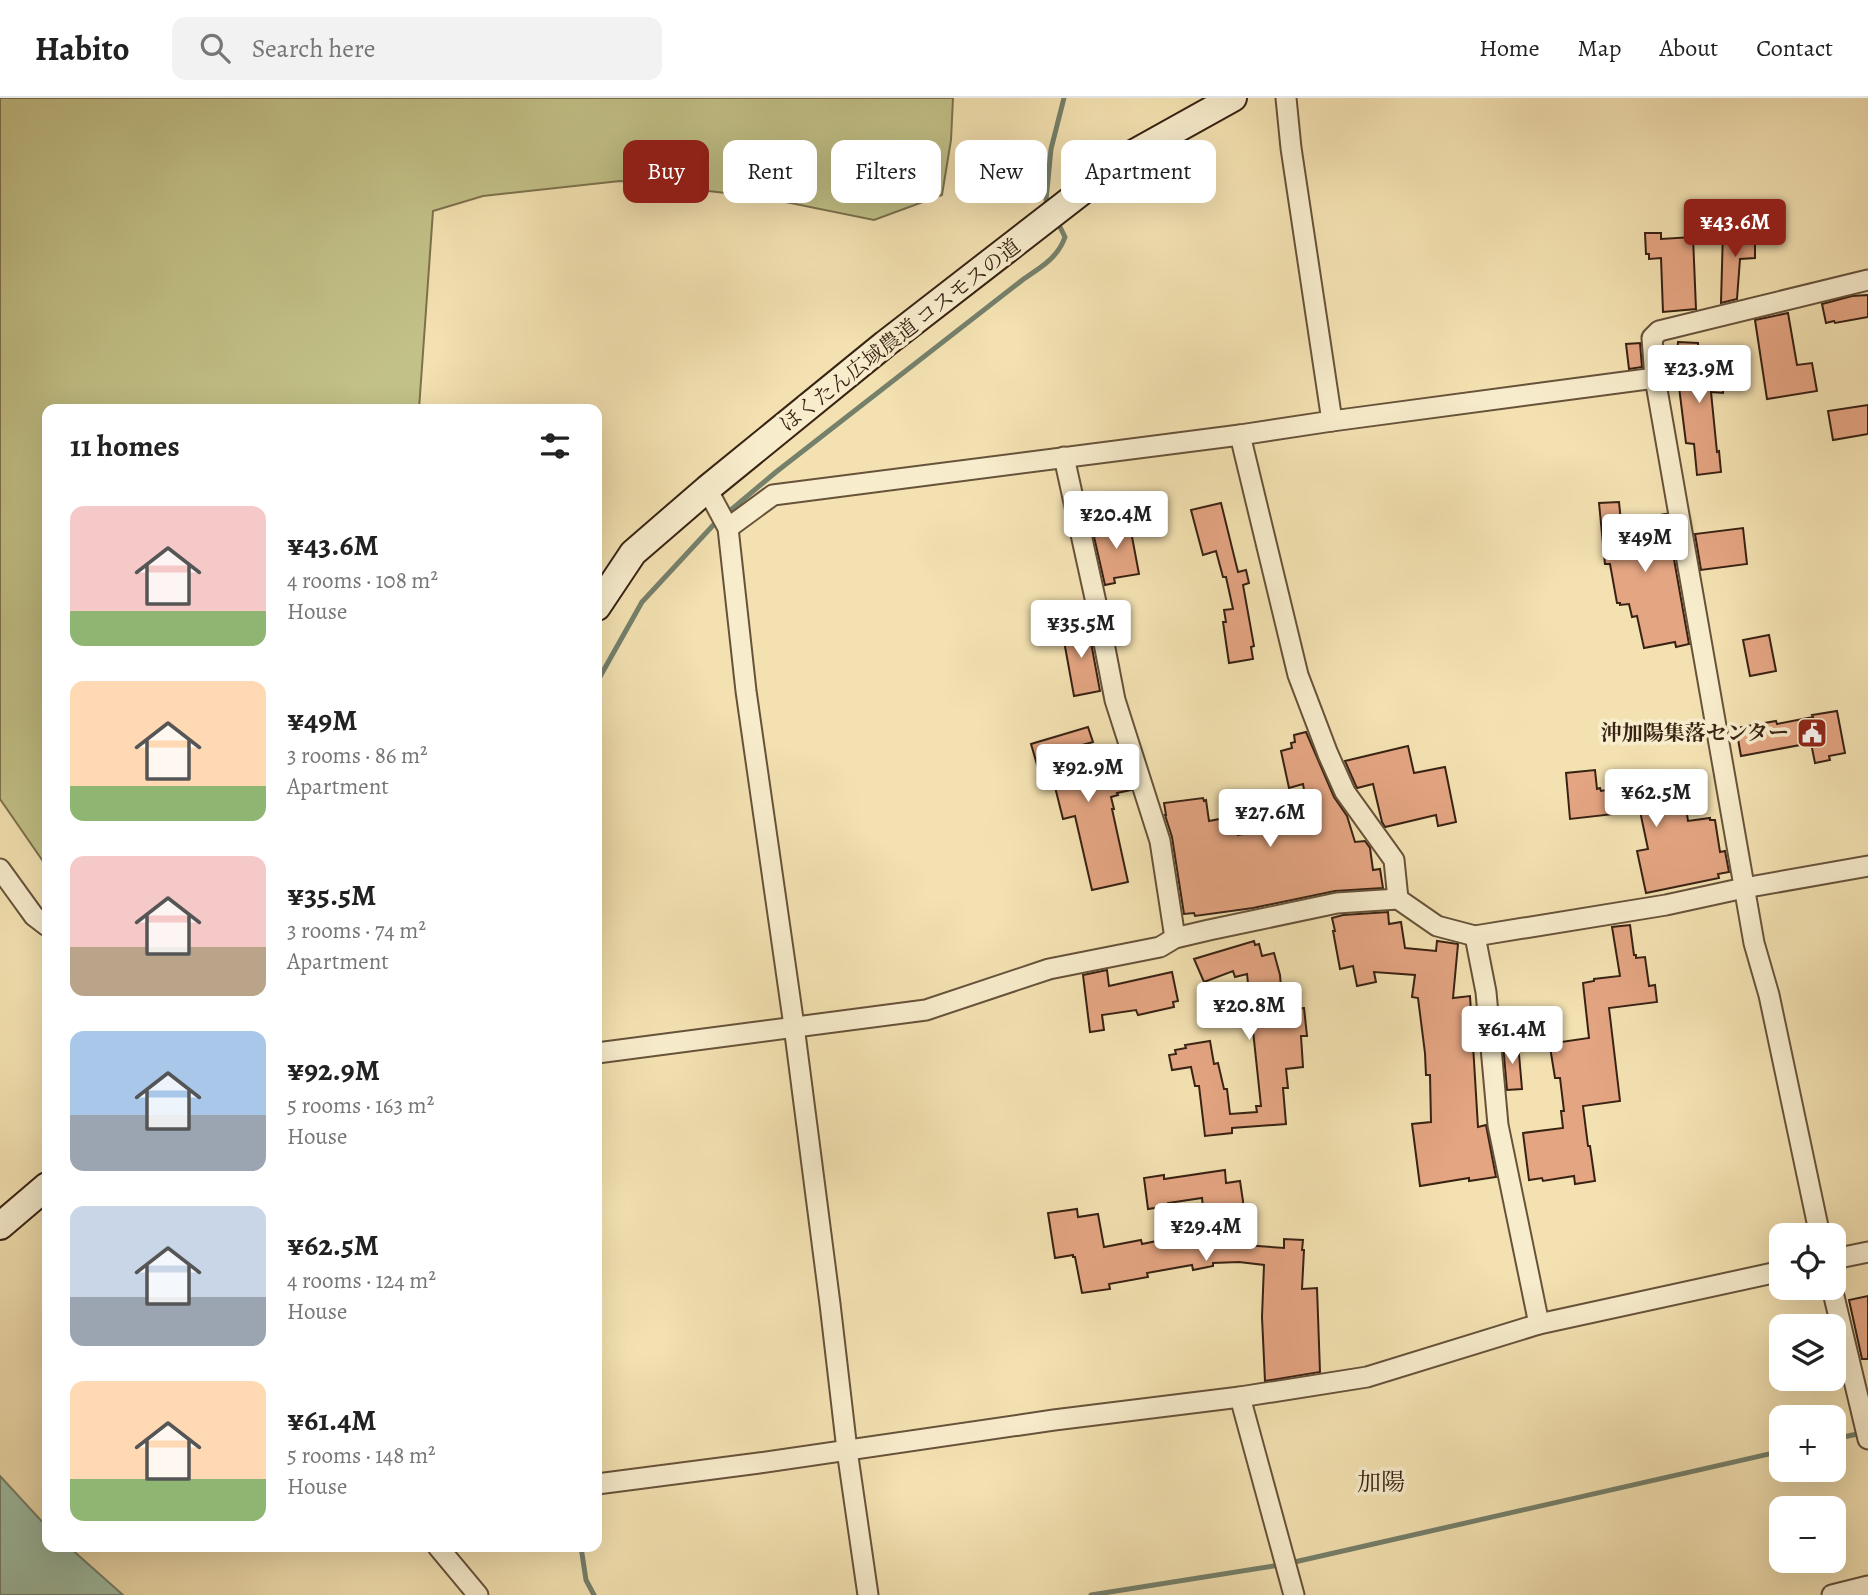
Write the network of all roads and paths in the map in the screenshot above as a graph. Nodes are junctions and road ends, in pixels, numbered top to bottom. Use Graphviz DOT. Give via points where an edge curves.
graph roads {
  1 [pos="1233,98"];
  2 [pos="1286,98"];
  3 [pos="1868,280"];
  4 [pos="1655,378"];
  5 [pos="1332,421"];
  6 [pos="1240,435"];
  7 [pos="1064,457"];
  8 [pos="707,489"];
  9 [pos="728,528"];
  10 [pos="602,600"];
  11 [pos="1868,866"];
  12 [pos="0,869"];
  13 [pos="1744,888"];
  14 [pos="1398,899"];
  15 [pos="42,922"];
  16 [pos="1475,936"];
  17 [pos="1175,938"];
  18 [pos="794,1026"];
  19 [pos="602,1052"];
  20 [pos="42,1190"];
  21 [pos="1817,1223"];
  22 [pos="0,1226"];
  23 [pos="1868,1252"];
  24 [pos="1846,1257"];
  25 [pos="1769,1274"];
  26 [pos="1835,1300"];
  27 [pos="1539,1324"];
  28 [pos="1240,1397"];
  29 [pos="1868,1439"];
  30 [pos="848,1450"];
  31 [pos="602,1483"];
  32 [pos="442,1552"];
  33 [pos="1868,1586"];
  34 [pos="478,1595"];
  35 [pos="868,1595"];
  36 [pos="1294,1595"];
  37 [pos="1832,1595"];
  1 -- 8 [label="street, ほくたん広域農道 コスモスの道" via="1125,158"];
  2 -- 5 [label="street"];
  3 -- 4 [label="street" via="1659,331 1653,338"];
  4 -- 5 [label="street"];
  4 -- 13 [label="street"];
  5 -- 6 [label="street"];
  6 -- 7 [label="street"];
  6 -- 14 [label="street" via="1298,676 1345,792 1394,860"];
  7 -- 9 [label="street" via="773,495"];
  7 -- 17 [label="street" via="1115,700 1160,841"];
  8 -- 9 [label="street"];
  8 -- 10 [label="street, ほくたん広域農道 コスモスの道" via="633,553"];
  9 -- 18 [label="street" via="746,691"];
  11 -- 13 [label="street"];
  12 -- 15 [label="street"];
  13 -- 16 [label="street"];
  13 -- 21 [label="street"];
  14 -- 16 [label="street" via="1437,926"];
  14 -- 17 [label="street" via="1337,903"];
  16 -- 27 [label="street" via="1486,992 1498,1125"];
  17 -- 18 [label="street" via="1160,947 1049,969 926,1010"];
  18 -- 19 [label="street"];
  18 -- 30 [label="street"];
  20 -- 22 [label="street"];
  23 -- 24 [label="street"];
  25 -- 27 [label="street"];
  26 -- 29 [label="street"];
  27 -- 28 [label="street" via="1367,1377"];
  28 -- 30 [label="street"];
  28 -- 36 [label="street"];
  30 -- 31 [label="street"];
  30 -- 35 [label="street"];
  32 -- 34 [label="street"];
  33 -- 37 [label="street"];
}
